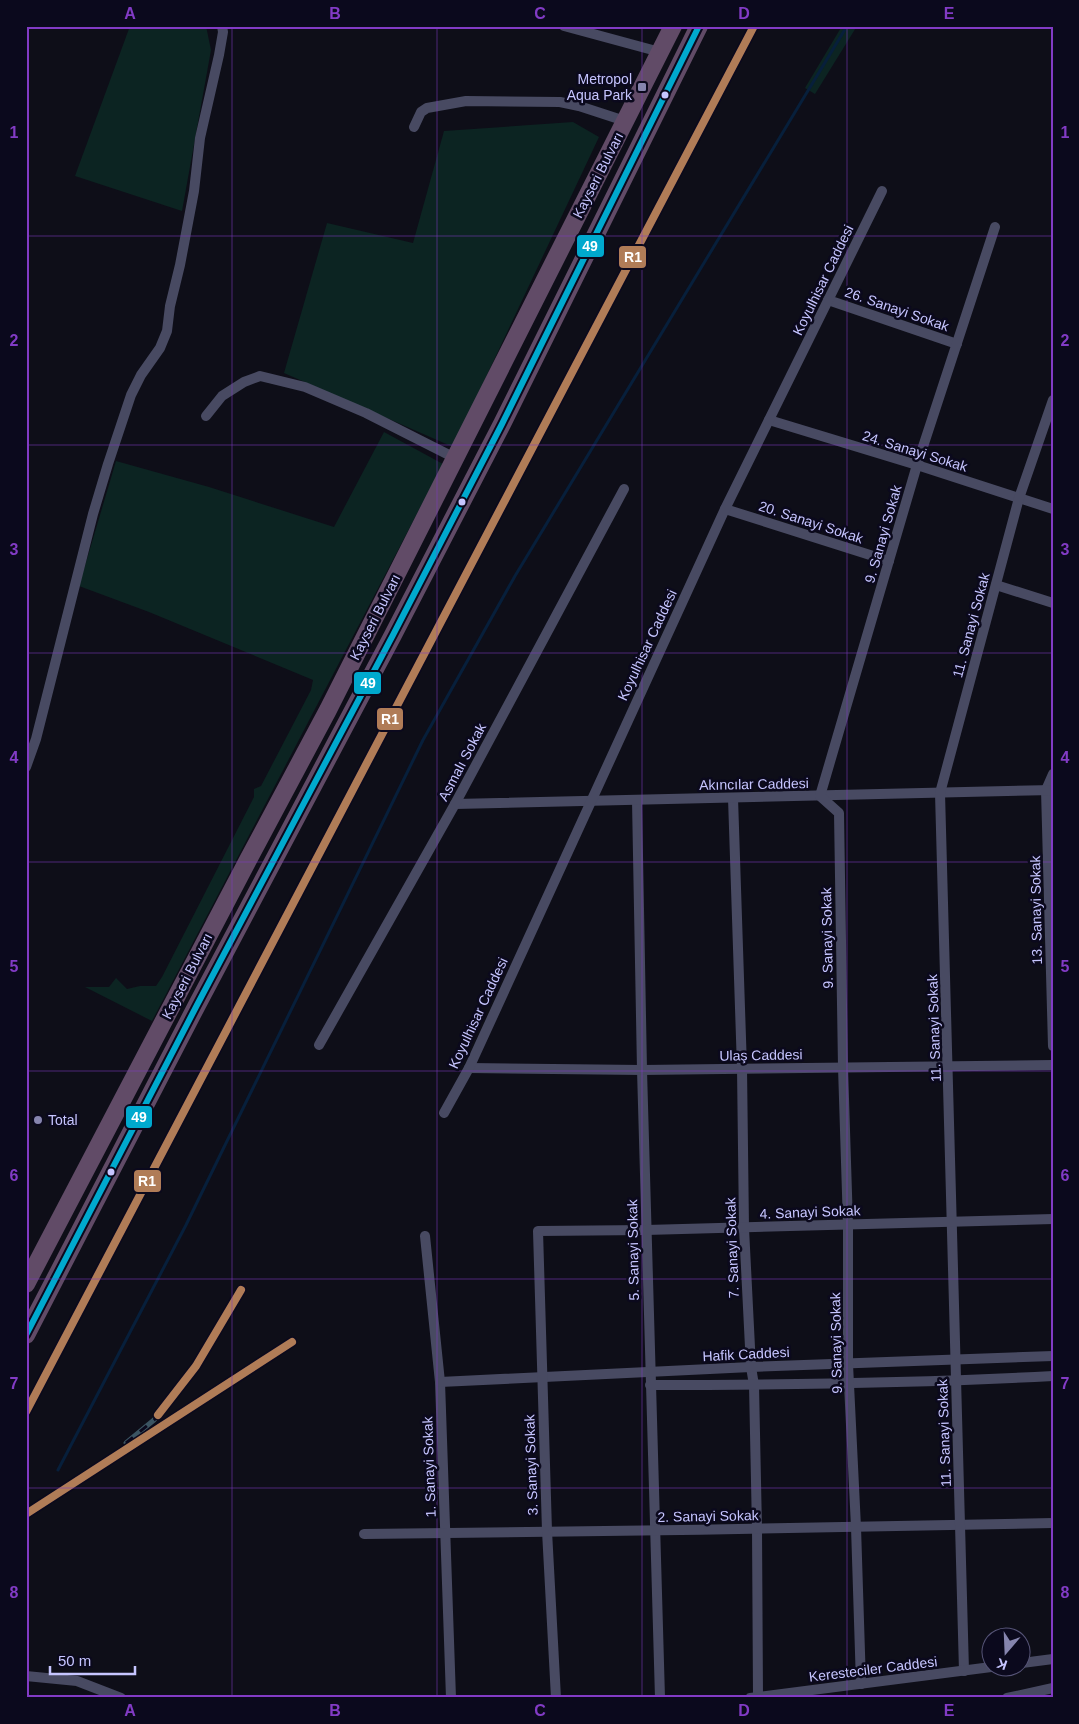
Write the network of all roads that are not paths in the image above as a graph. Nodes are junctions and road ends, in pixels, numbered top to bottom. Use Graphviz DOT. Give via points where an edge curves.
graph roads {
  1 [pos="222,26"];
  2 [pos="564,26"];
  3 [pos="673,26"];
  4 [pos="699,26"];
  5 [pos="660,52"];
  6 [pos="625,121"];
  7 [pos="414,127"];
  8 [pos="882,191"];
  9 [pos="995,227"];
  10 [pos="828,300"];
  11 [pos="957,344"];
  12 [pos="1053,400"];
  13 [pos="206,416"];
  14 [pos="769,420"];
  15 [pos="454,458"];
  16 [pos="917,465"];
  17 [pos="624,489"];
  18 [pos="1019,498"];
  19 [pos="725,509"];
  20 [pos="1053,509"];
  21 [pos="889,561"];
  22 [pos="996,585"];
  23 [pos="1053,603"];
  24 [pos="26,767"];
  25 [pos="1053,774"];
  26 [pos="1050,790"];
  27 [pos="940,793"];
  28 [pos="820,796"];
  29 [pos="733,798"];
  30 [pos="637,801"];
  31 [pos="590,802"];
  32 [pos="455,804"];
  33 [pos="319,1045"];
  34 [pos="1053,1046"];
  35 [pos="1053,1065"];
  36 [pos="948,1066"];
  37 [pos="843,1067"];
  38 [pos="469,1068"];
  39 [pos="742,1068"];
  40 [pos="642,1070"];
  41 [pos="444,1113"];
  42 [pos="1053,1219"];
  43 [pos="953,1222"];
  44 [pos="848,1225"];
  45 [pos="744,1228"];
  46 [pos="646,1230"];
  47 [pos="538,1231"];
  48 [pos="425,1236"];
  49 [pos="26,1284"];
  50 [pos="26,1334"];
  51 [pos="1053,1356"];
  52 [pos="957,1360"];
  53 [pos="848,1364"];
  54 [pos="751,1367"];
  55 [pos="650,1372"];
  56 [pos="1053,1376"];
  57 [pos="542,1378"];
  58 [pos="956,1381"];
  59 [pos="440,1382"];
  60 [pos="850,1384"];
  61 [pos="650,1385"];
  62 [pos="754,1385"];
  63 [pos="1053,1523"];
  64 [pos="961,1525"];
  65 [pos="856,1527"];
  66 [pos="757,1529"];
  67 [pos="547,1531"];
  68 [pos="655,1531"];
  69 [pos="364,1534"];
  70 [pos="445,1534"];
  71 [pos="1053,1659"];
  72 [pos="1032,1662"];
  73 [pos="982,1668"];
  74 [pos="964,1671"];
  75 [pos="26,1676"];
  76 [pos="861,1684"];
  77 [pos="1053,1688"];
  78 [pos="758,1697"];
  79 [pos="121,1698"];
  80 [pos="451,1698"];
  81 [pos="556,1698"];
  82 [pos="660,1698"];
  83 [pos="750,1698"];
  84 [pos="1007,1698"];
  1 -- 24 [label="street" via="168,331 131,395 114,447"];
  2 -- 5 [label="street"];
  3 -- 5 [label="highway, Kayseri Bulvarı"];
  4 -- 50 [label="highway, Kayseri Bulvarı" via="502,424"];
  5 -- 6 [label="highway, Kayseri Bulvarı"];
  6 -- 7 [label="street" via="560,102 466,101 427,108 420,112"];
  6 -- 15 [label="highway, Kayseri Bulvarı"];
  8 -- 10 [label="street, Koyulhisar Caddesi"];
  9 -- 11 [label="street, 9. Sanayi Sokak"];
  10 -- 11 [label="street, 26. Sanayi Sokak"];
  10 -- 14 [label="street, Koyulhisar Caddesi"];
  11 -- 16 [label="street, 9. Sanayi Sokak"];
  12 -- 18 [label="street, 11. Sanayi Sokak"];
  13 -- 15 [label="street" via="222,396 260,376 305,387 366,413"];
  14 -- 16 [label="street, 24. Sanayi Sokak"];
  14 -- 19 [label="street, Koyulhisar Caddesi"];
  15 -- 49 [label="highway, Kayseri Bulvarı" via="328,710"];
  16 -- 18 [label="street, 24. Sanayi Sokak"];
  16 -- 21 [label="street, 9. Sanayi Sokak"];
  17 -- 32 [label="street, Asmalı Sokak"];
  18 -- 20 [label="street, 24. Sanayi Sokak"];
  18 -- 22 [label="street, 11. Sanayi Sokak"];
  19 -- 21 [label="street, 20. Sanayi Sokak"];
  19 -- 31 [label="street, Koyulhisar Caddesi"];
  21 -- 28 [label="street, 9. Sanayi Sokak"];
  22 -- 23 [label="street"];
  22 -- 27 [label="street, 11. Sanayi Sokak"];
  25 -- 26 [label="street, 13. Sanayi Sokak"];
  26 -- 27 [label="street, Akıncılar Caddesi"];
  26 -- 34 [label="street, 13. Sanayi Sokak"];
  27 -- 28 [label="street, Akıncılar Caddesi"];
  27 -- 36 [label="street, 11. Sanayi Sokak"];
  28 -- 29 [label="street, Akıncılar Caddesi"];
  28 -- 37 [label="street, 9. Sanayi Sokak" via="839,813"];
  29 -- 30 [label="street, Akıncılar Caddesi"];
  29 -- 39 [label="street, 7. Sanayi Sokak"];
  30 -- 31 [label="street, Akıncılar Caddesi"];
  30 -- 40 [label="street, 5. Sanayi Sokak"];
  31 -- 32 [label="street, Akıncılar Caddesi"];
  31 -- 38 [label="street, Koyulhisar Caddesi"];
  32 -- 33 [label="street, Asmalı Sokak"];
  35 -- 36 [label="street, Ulaş Caddesi"];
  36 -- 37 [label="street, Ulaş Caddesi"];
  36 -- 43 [label="street, 11. Sanayi Sokak"];
  37 -- 39 [label="street, Ulaş Caddesi"];
  37 -- 44 [label="street, 9. Sanayi Sokak"];
  38 -- 40 [label="street, Ulaş Caddesi"];
  38 -- 41 [label="street, Koyulhisar Caddesi"];
  39 -- 40 [label="street, Ulaş Caddesi"];
  39 -- 45 [label="street, 7. Sanayi Sokak"];
  40 -- 46 [label="street, 5. Sanayi Sokak"];
  42 -- 43 [label="street, 4. Sanayi Sokak"];
  43 -- 44 [label="street, 4. Sanayi Sokak"];
  43 -- 52 [label="street, 11. Sanayi Sokak"];
  44 -- 45 [label="street, 4. Sanayi Sokak"];
  44 -- 53 [label="street, 9. Sanayi Sokak"];
  45 -- 46 [label="street, 4. Sanayi Sokak"];
  45 -- 54 [label="street, 7. Sanayi Sokak"];
  46 -- 47 [label="street, 4. Sanayi Sokak"];
  46 -- 55 [label="street, 5. Sanayi Sokak"];
  47 -- 57 [label="street, 3. Sanayi Sokak"];
  48 -- 59 [label="street, 1. Sanayi Sokak"];
  51 -- 52 [label="street, Hafik Caddesi"];
  52 -- 53 [label="street, Hafik Caddesi"];
  52 -- 58 [label="street, 11. Sanayi Sokak"];
  53 -- 54 [label="street, Hafik Caddesi"];
  53 -- 60 [label="street, 9. Sanayi Sokak"];
  54 -- 55 [label="street, Hafik Caddesi"];
  54 -- 62 [label="street, 7. Sanayi Sokak"];
  55 -- 57 [label="street, Hafik Caddesi"];
  55 -- 61 [label="street, 5. Sanayi Sokak"];
  56 -- 58 [label="street, Hafik Caddesi"];
  57 -- 59 [label="street, Hafik Caddesi"];
  57 -- 67 [label="street, 3. Sanayi Sokak"];
  58 -- 60 [label="street, Hafik Caddesi"];
  58 -- 64 [label="street, 11. Sanayi Sokak"];
  59 -- 70 [label="street, 1. Sanayi Sokak"];
  60 -- 62 [label="street, Hafik Caddesi"];
  60 -- 65 [label="street, 9. Sanayi Sokak"];
  61 -- 62 [label="street, Hafik Caddesi"];
  61 -- 68 [label="street, 5. Sanayi Sokak"];
  62 -- 66 [label="street, 7. Sanayi Sokak"];
  63 -- 64 [label="street, 2. Sanayi Sokak"];
  64 -- 65 [label="street, 2. Sanayi Sokak"];
  64 -- 74 [label="street, 11. Sanayi Sokak"];
  65 -- 66 [label="street, 2. Sanayi Sokak"];
  65 -- 76 [label="street, 9. Sanayi Sokak"];
  66 -- 68 [label="street, 2. Sanayi Sokak"];
  66 -- 78 [label="street, 7. Sanayi Sokak"];
  67 -- 68 [label="street, 2. Sanayi Sokak"];
  67 -- 70 [label="street, 2. Sanayi Sokak"];
  67 -- 81 [label="street, 3. Sanayi Sokak"];
  68 -- 82 [label="street, 5. Sanayi Sokak"];
  69 -- 70 [label="street, 2. Sanayi Sokak"];
  70 -- 80 [label="street, 1. Sanayi Sokak"];
  71 -- 72 [label="street"];
  73 -- 74 [label="street, Keresteciler Caddesi"];
  74 -- 76 [label="street, Keresteciler Caddesi"];
  75 -- 79 [label="street" via="76,1681"];
  76 -- 78 [label="street, Keresteciler Caddesi"];
  77 -- 84 [label="street"];
  78 -- 83 [label="street, Keresteciler Caddesi"];
}
